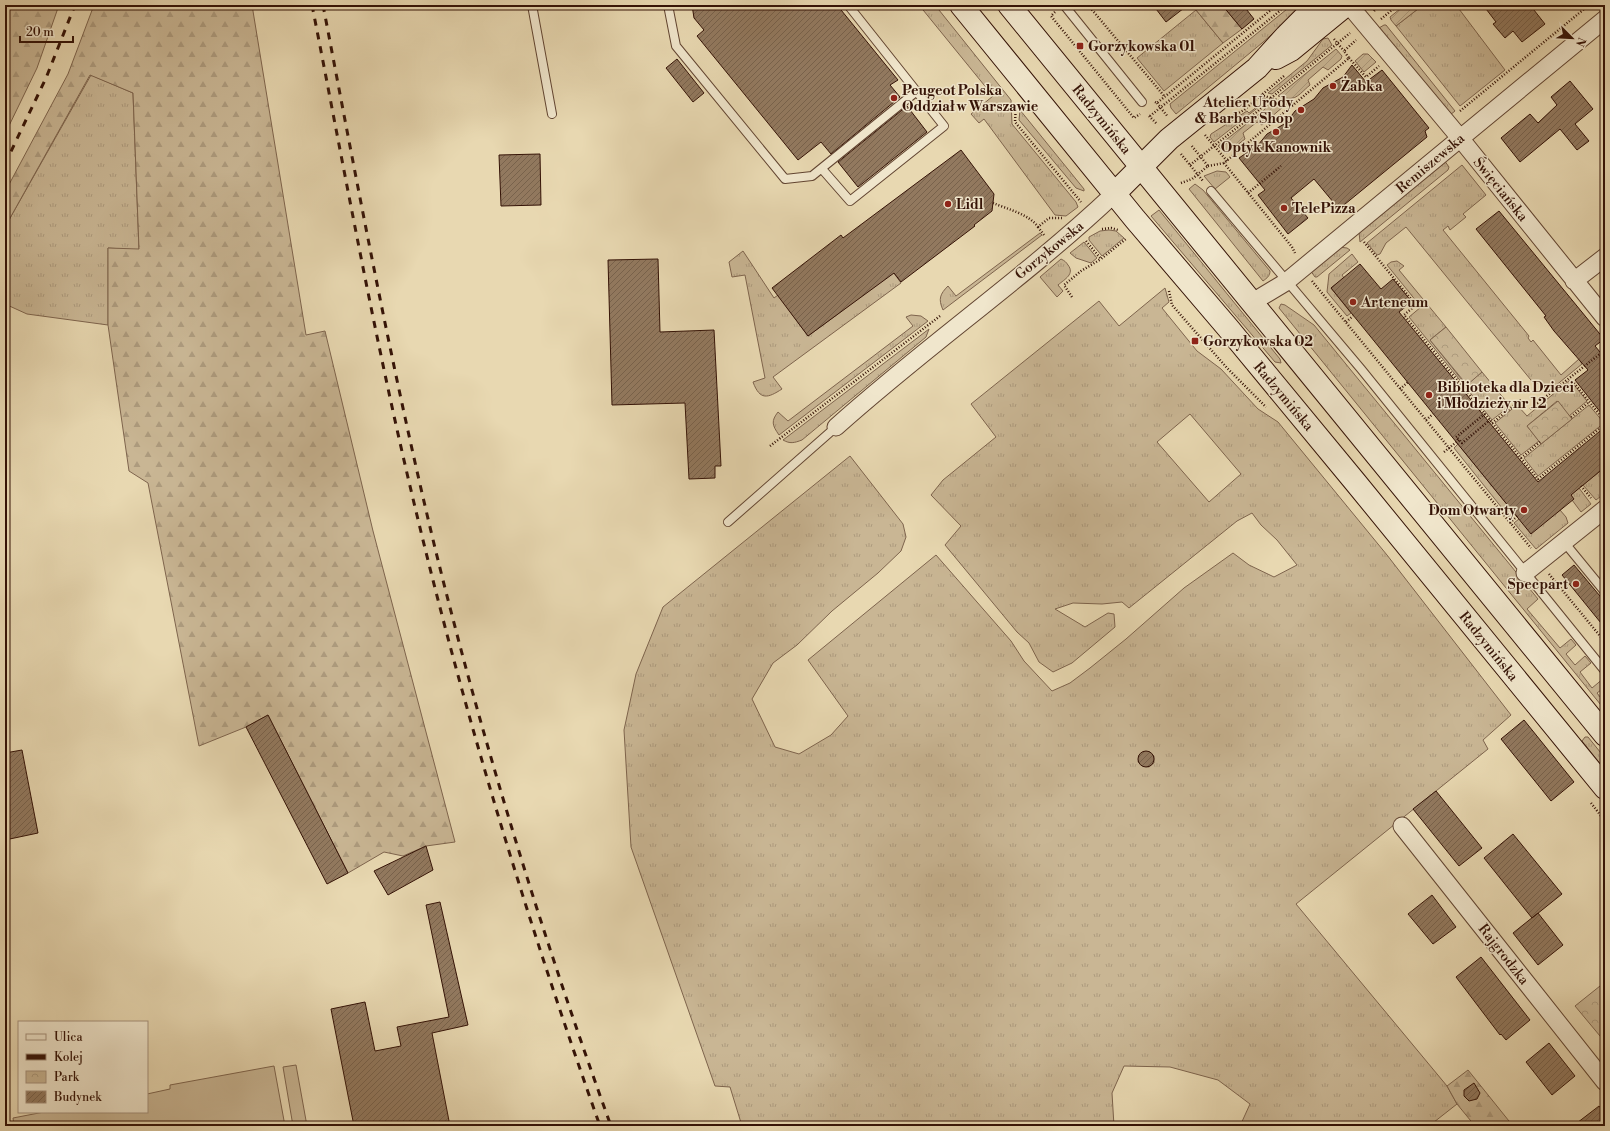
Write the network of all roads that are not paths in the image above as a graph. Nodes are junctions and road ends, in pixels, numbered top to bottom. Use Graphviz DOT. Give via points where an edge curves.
graph roads {
  1 [pos="532,5"];
  2 [pos="668,5"];
  3 [pos="848,5"];
  4 [pos="961,5"];
  5 [pos="1009,5"];
  6 [pos="1064,5"];
  7 [pos="1318,5"];
  8 [pos="1348,5"];
  9 [pos="1605,19"];
  10 [pos="1257,68"];
  11 [pos="916,91"];
  12 [pos="1142,102"];
  13 [pos="552,114"];
  14 [pos="1460,138"];
  15 [pos="1142,167"];
  16 [pos="822,169"];
  17 [pos="1211,191"];
  18 [pos="1114,194"];
  19 [pos="1605,257"];
  20 [pos="1574,281"];
  21 [pos="1286,282"];
  22 [pos="1251,303"];
  23 [pos="1605,318"];
  24 [pos="1300,362"];
  25 [pos="1274,384"];
  26 [pos="836,427"];
  27 [pos="1600,506"];
  28 [pos="728,522"];
  29 [pos="1564,542"];
  30 [pos="1525,573"];
  31 [pos="1605,592"];
  32 [pos="1605,670"];
  33 [pos="1605,735"];
  34 [pos="1605,788"];
  35 [pos="1402,826"];
  36 [pos="1605,1082"];
  1 -- 13 [label="lane"];
  2 -- 16 [label="lane" via="676,46 785,179 812,176"];
  3 -- 11 [label="lane"];
  4 -- 18 [label="main road, Radzymińska"];
  5 -- 15 [label="main road, Radzymińska"];
  6 -- 12 [label="lane"];
  7 -- 10 [label="main road, Gorzykowska"];
  8 -- 10 [label="main road, Gorzykowska" via="1291,50"];
  8 -- 14 [label="street, Święciańska"];
  9 -- 14 [label="street, Remiszewska"];
  10 -- 15 [label="main road, Gorzykowska" via="1169,140"];
  11 -- 16 [label="lane"];
  11 -- 16 [label="lane" via="944,126 850,201"];
  14 -- 20 [label="street, Święciańska"];
  14 -- 21 [label="street, Remiszewska"];
  15 -- 18 [label="main road, Gorzykowska"];
  15 -- 22 [label="main road, Radzymińska"];
  17 -- 21 [label="lane"];
  18 -- 25 [label="main road, Radzymińska"];
  18 -- 26 [label="street, Gorzykowska" via="1079,226 900,370"];
  19 -- 20 [label="street"];
  20 -- 23 [label="street, Święciańska"];
  21 -- 22 [label="street, Remiszewska"];
  21 -- 30 [label="lane" via="1361,369"];
  22 -- 24 [label="main road, Radzymińska"];
  24 -- 25 [label="main road"];
  24 -- 33 [label="main road, Radzymińska"];
  25 -- 34 [label="main road, Radzymińska"];
  26 -- 28 [label="lane"];
  27 -- 29 [label="street"];
  29 -- 30 [label="street"];
  29 -- 31 [label="lane"];
  30 -- 32 [label="lane"];
  35 -- 36 [label="street, Rajgrodzka"];
}
